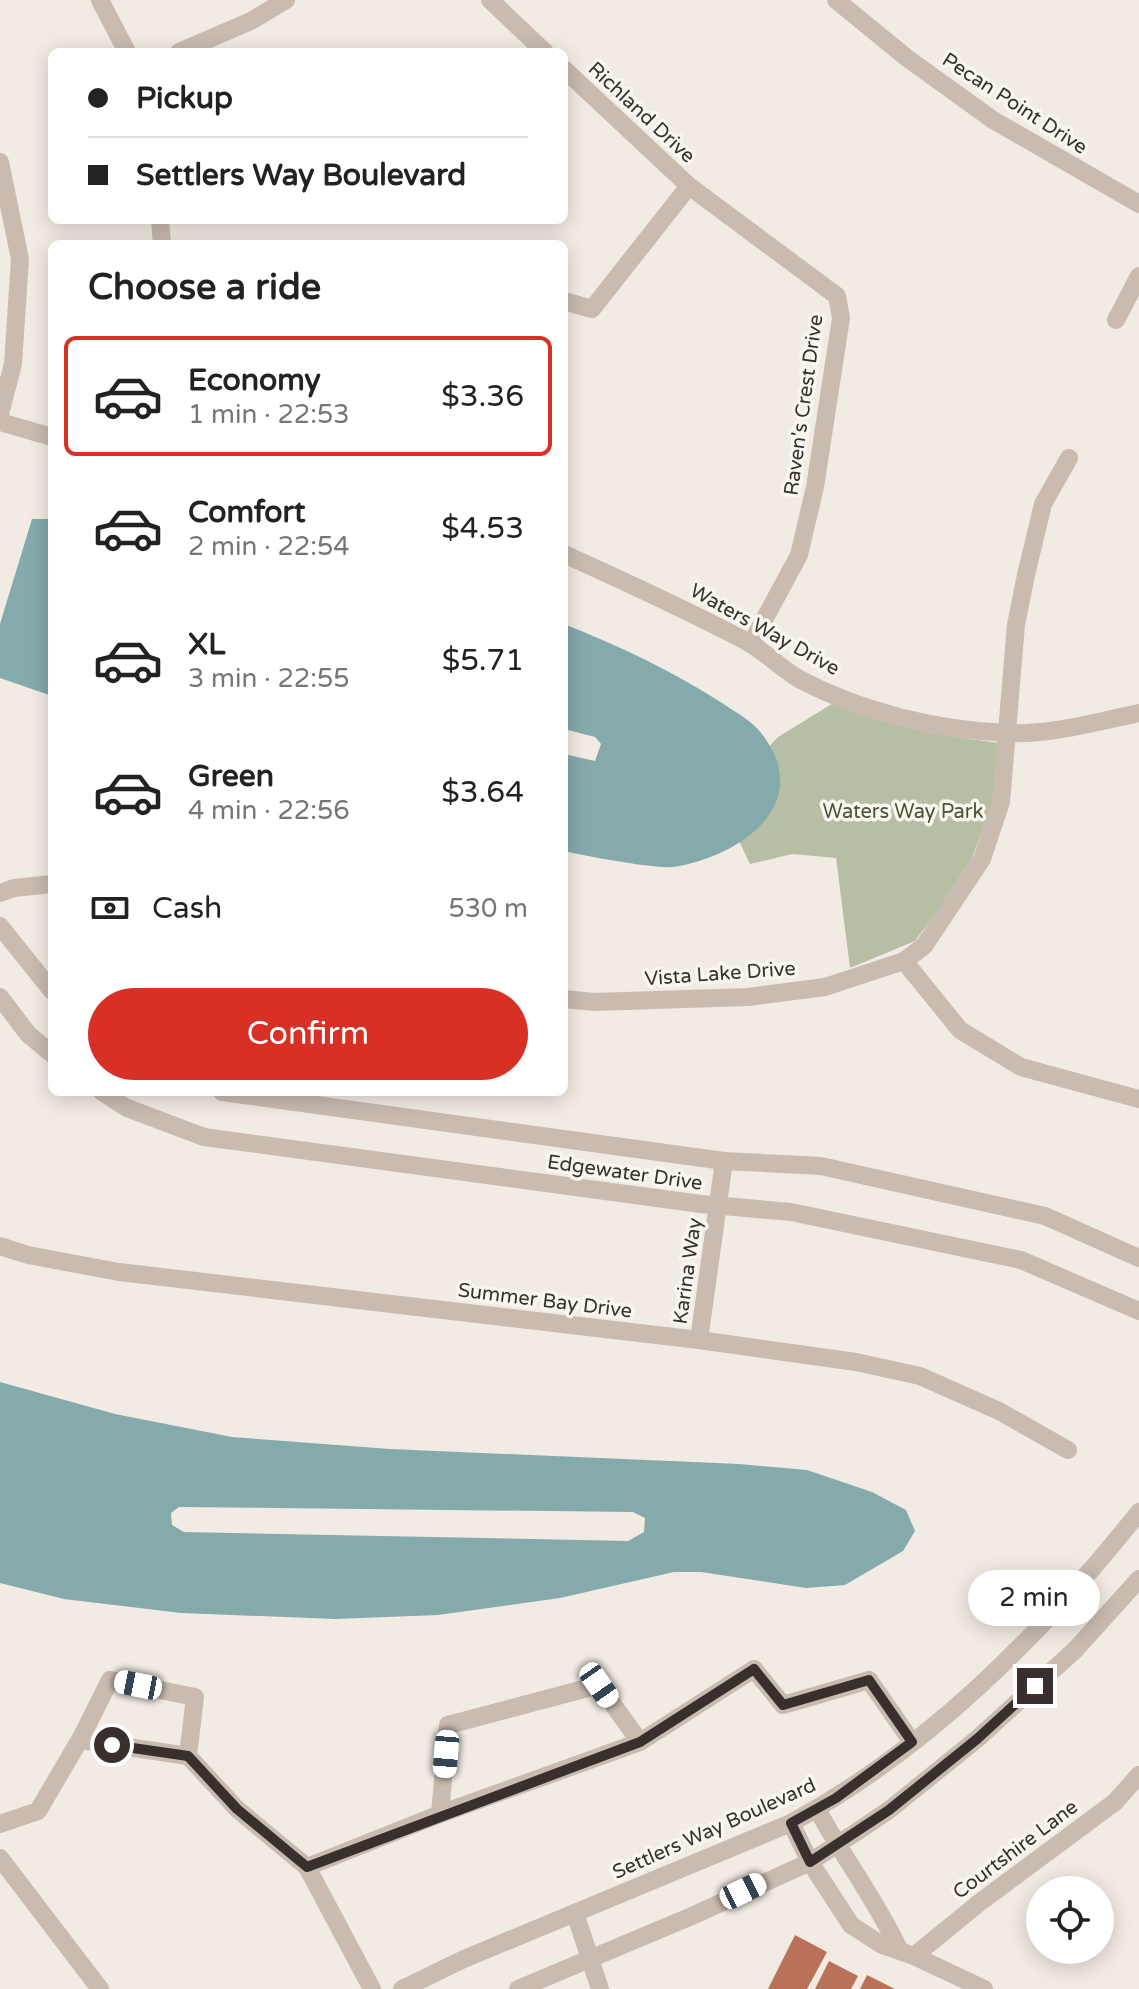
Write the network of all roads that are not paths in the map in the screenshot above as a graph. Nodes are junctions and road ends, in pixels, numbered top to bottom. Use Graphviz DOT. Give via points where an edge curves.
graph roads {
  1 [pos="100,0"];
  2 [pos="286,0"];
  3 [pos="490,0"];
  4 [pos="836,0"];
  5 [pos="125,48"];
  6 [pos="188,48"];
  7 [pos="541,48"];
  8 [pos="568,73"];
  9 [pos="0,162"];
  10 [pos="689,186"];
  11 [pos="1139,204"];
  12 [pos="1139,276"];
  13 [pos="568,302"];
  14 [pos="1116,320"];
  15 [pos="0,414"];
  16 [pos="0,422"];
  17 [pos="48,436"];
  18 [pos="1069,458"];
  19 [pos="568,556"];
  20 [pos="751,644"];
  21 [pos="1139,713"];
  22 [pos="1009,733"];
  23 [pos="48,884"];
  24 [pos="0,893"];
  25 [pos="0,926"];
  26 [pos="904,961"];
  27 [pos="48,986"];
  28 [pos="0,997"];
  29 [pos="568,999"];
  30 [pos="48,1051"];
  31 [pos="108,1096"];
  32 [pos="251,1096"];
  33 [pos="1139,1099"];
  34 [pos="724,1161"];
  35 [pos="718,1206"];
  36 [pos="0,1246"];
  37 [pos="1139,1258"];
  38 [pos="1139,1311"];
  39 [pos="699,1340"];
  40 [pos="1068,1450"];
  41 [pos="1139,1512"];
  42 [pos="1139,1579"];
  43 [pos="82,1736"];
  44 [pos="640,1742"];
  45 [pos="912,1742"];
  46 [pos="188,1756"];
  47 [pos="1139,1775"];
  48 [pos="817,1809"];
  49 [pos="440,1814"];
  50 [pos="791,1823"];
  51 [pos="0,1824"];
  52 [pos="836,1845"];
  53 [pos="0,1858"];
  54 [pos="810,1862"];
  55 [pos="307,1867"];
  56 [pos="575,1913"];
  57 [pos="907,1953"];
  58 [pos="590,1961"];
  59 [pos="100,1989"];
  60 [pos="372,1989"];
  61 [pos="402,1989"];
  62 [pos="518,1989"];
  63 [pos="600,1989"];
  64 [pos="984,1989"];
  1 -- 5 [label="street"];
  2 -- 6 [label="street"];
  3 -- 7 [label="street"];
  4 -- 11 [label="street, Pecan Point Drive" via="993,120"];
  8 -- 10 [label="street, Richland Drive"];
  9 -- 15 [label="street" via="20,259 13,364"];
  10 -- 13 [label="street" via="592,309"];
  10 -- 20 [label="street, Raven's Crest Drive" via="837,296 841,318 799,555"];
  12 -- 14 [label="street"];
  16 -- 17 [label="street"];
  18 -- 22 [label="street, Vista Lake Drive" via="1043,504 1026,575 1016,625"];
  19 -- 20 [label="street, Waters Way Drive"];
  20 -- 22 [label="street, Waters Way Drive" via="800,679 863,705 942,726"];
  21 -- 22 [label="street, Waters Way Drive" via="1060,730"];
  22 -- 26 [label="street, Vista Lake Drive" via="1001,802 982,859 924,946"];
  23 -- 24 [label="street"];
  25 -- 27 [label="street"];
  26 -- 29 [label="street, Vista Lake Drive" via="825,987 748,997"];
  26 -- 33 [label="street" via="960,1030 1021,1067"];
  28 -- 30 [label="street"];
  31 -- 35 [label="street, Edgewater Drive" via="204,1137"];
  32 -- 34 [label="street, Edgewater Drive"];
  34 -- 35 [label="street, Karina Way"];
  34 -- 37 [label="street, Edgewater Drive" via="821,1166 1045,1216"];
  35 -- 38 [label="street, Edgewater Drive" via="791,1212 1021,1260"];
  35 -- 39 [label="street, Karina Way"];
  36 -- 39 [label="street, Summer Bay Drive" via="119,1272"];
  39 -- 40 [label="street, Summer Bay Drive" via="920,1376 999,1411"];
  41 -- 45 [label="street, Settlers Way Boulevard" via="1000,1670"];
  42 -- 52 [label="street" via="1075,1650 977,1739"];
  43 -- 46 [label="street"];
  43 -- 46 [label="street" via="110,1680 195,1697"];
  43 -- 51 [label="street" via="38,1811"];
  44 -- 45 [label="street" via="754,1669 783,1705 869,1680"];
  44 -- 49 [label="street"];
  44 -- 49 [label="street" via="599,1685 448,1725"];
  45 -- 48 [label="street, Settlers Way Boulevard"];
  46 -- 55 [label="street" via="237,1809"];
  47 -- 57 [label="street, Courtshire Lane" via="1115,1802"];
  48 -- 50 [label="street, Settlers Way Boulevard"];
  48 -- 52 [label="street"];
  49 -- 55 [label="street"];
  50 -- 54 [label="street"];
  50 -- 56 [label="street, Settlers Way Boulevard"];
  52 -- 54 [label="street"];
  52 -- 57 [label="street"];
  53 -- 59 [label="street"];
  54 -- 57 [label="street" via="851,1925 882,1945"];
  54 -- 58 [label="street"];
  55 -- 60 [label="street"];
  56 -- 58 [label="street"];
  56 -- 61 [label="street, Settlers Way Boulevard"];
  57 -- 64 [label="street"];
  58 -- 62 [label="street"];
  58 -- 63 [label="street"];
}
